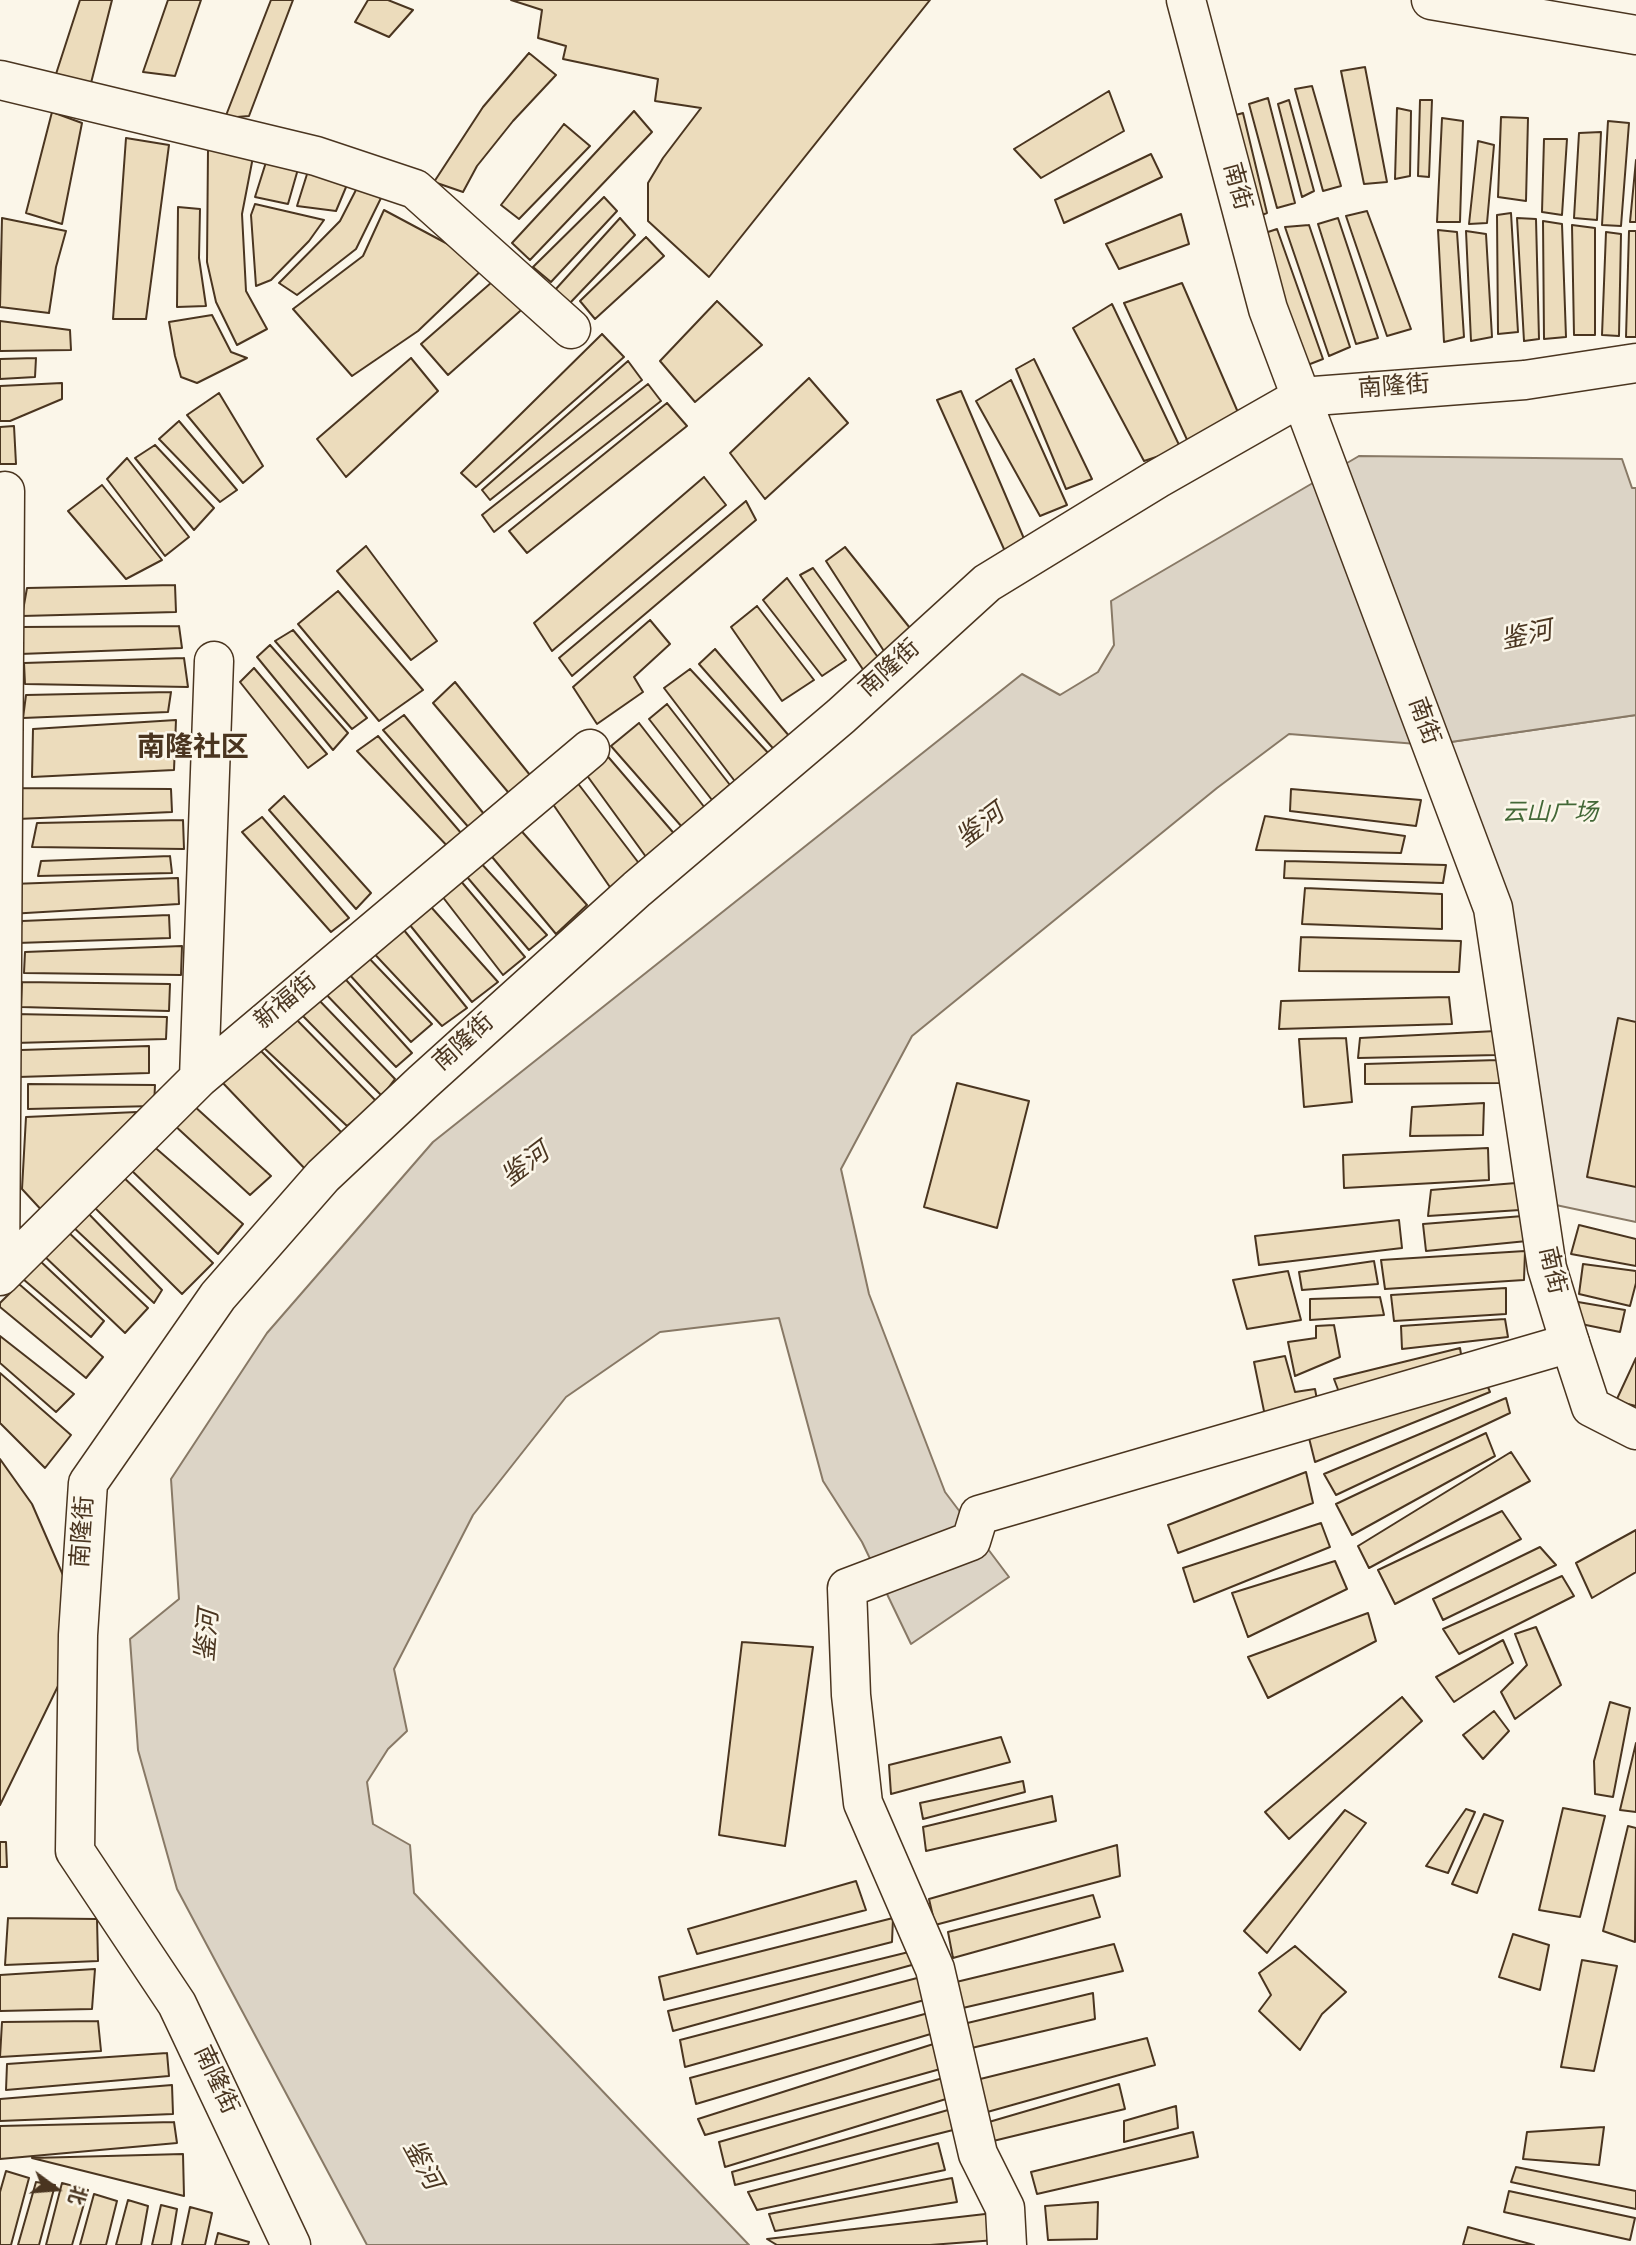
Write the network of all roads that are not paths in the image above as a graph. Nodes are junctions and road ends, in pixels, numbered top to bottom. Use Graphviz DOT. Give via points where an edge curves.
graph roads {
  1 [pos="1185,0"];
  2 [pos="1431,0"];
  3 [pos="1636,35"];
  4 [pos="0,80"];
  5 [pos="571,329"];
  6 [pos="1636,363"];
  7 [pos="1301,397"];
  8 [pos="5,492"];
  9 [pos="214,661"];
  10 [pos="590,749"];
  11 [pos="199,1078"];
  12 [pos="0,1275"];
  13 [pos="1570,1343"];
  14 [pos="1636,1430"];
  15 [pos="291,2245"];
  16 [pos="1007,2245"];
  1 -- 7 [label="street, 南街" via="1268,309"];
  2 -- 3 [label="street"];
  4 -- 5 [label="street" via="316,156 415,189"];
  6 -- 7 [label="street, 南隆街" via="1525,380"];
  7 -- 13 [label="street, 南街" via="1493,908 1547,1268"];
  7 -- 15 [label="street, 南隆街" via="987,583 841,716 637,889 323,1176 218,1296 88,1483 78,1635 75,1851 177,2004"];
  8 -- 12 [label="street"];
  9 -- 11 [label="street"];
  10 -- 11 [label="street, 新福街"];
  11 -- 12 [label="street, 新福街"];
  13 -- 14 [label="street, 南街" via="1591,1408"];
  13 -- 16 [label="street" via="979,1515 971,1541 847,1588 851,1695 863,1802 935,1969 978,2154 1005,2208"];
}
